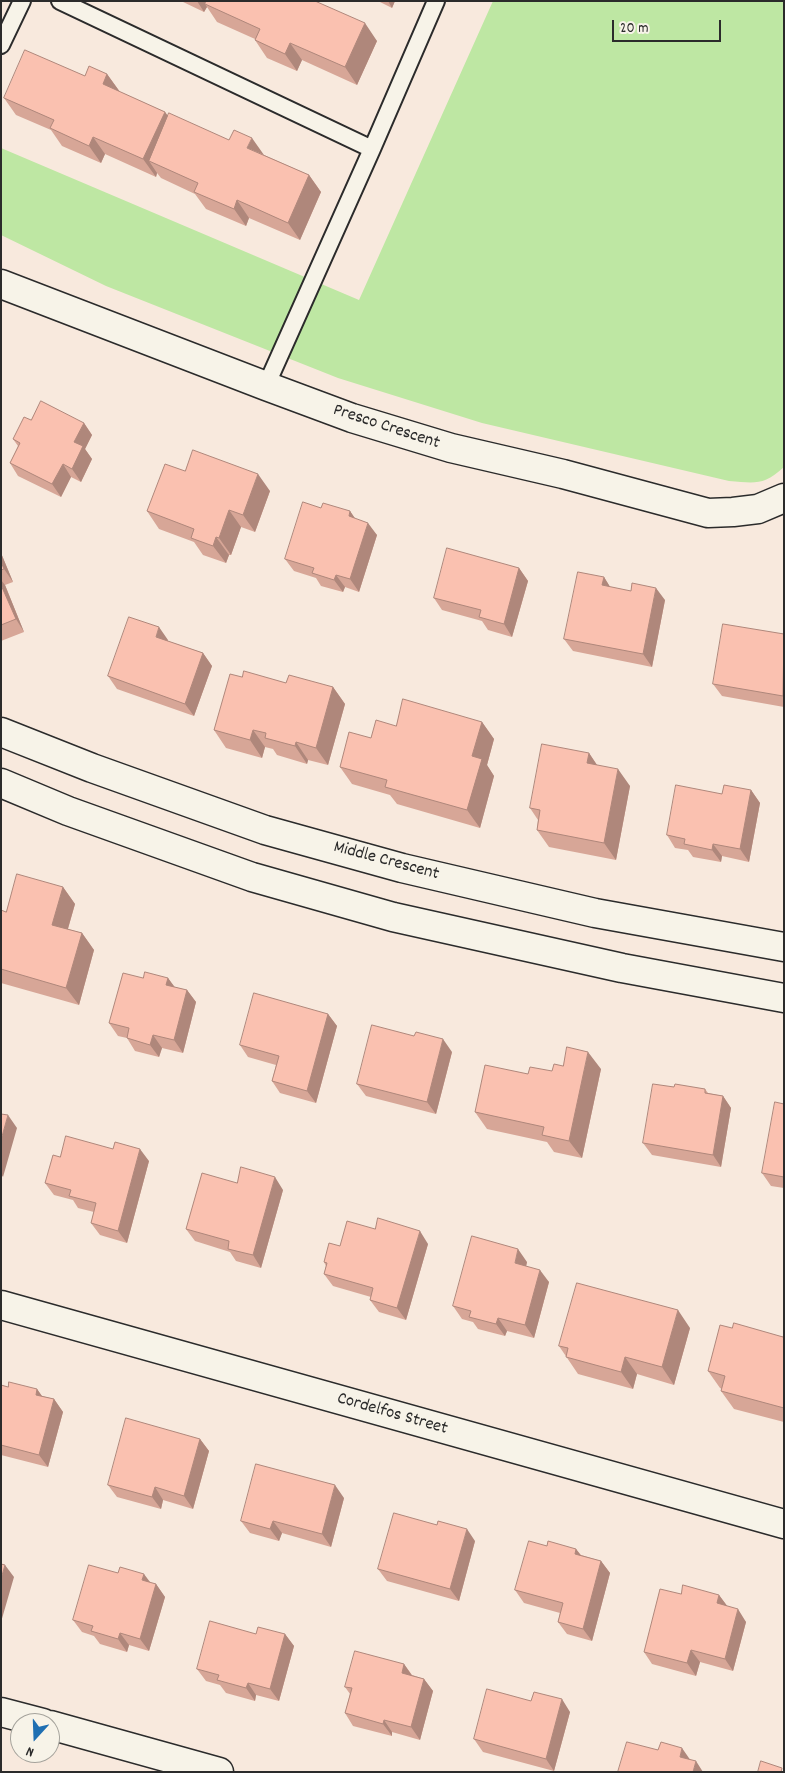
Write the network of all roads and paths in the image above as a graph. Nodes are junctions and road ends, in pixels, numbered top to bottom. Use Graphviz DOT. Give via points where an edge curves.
graph roads {
  1 [pos="22,1"];
  2 [pos="60,1"];
  3 [pos="436,1"];
  4 [pos="1,45"];
  5 [pos="372,149"];
  6 [pos="4,291"];
  7 [pos="266,386"];
  8 [pos="784,498"];
  9 [pos="1,732"];
  10 [pos="1,783"];
  11 [pos="784,947"];
  12 [pos="784,998"];
  13 [pos="1,1305"];
  14 [pos="784,1524"];
  15 [pos="60,1728"];
  16 [pos="219,1772"];
  1 -- 4 [label="lane"];
  2 -- 5 [label="lane"];
  3 -- 5 [label="lane"];
  5 -- 7 [label="lane"];
  6 -- 7 [label="street, Presco Crescent"];
  7 -- 8 [label="street, Presco Crescent" via="352,418 451,448 708,513 758,509"];
  9 -- 11 [label="street, Middle Crescent" via="265,830 329,848 595,913"];
  10 -- 12 [label="street" via="68,811 252,877 393,917 622,968"];
  13 -- 14 [label="street, Cordelfos Street"];
  15 -- 16 [label="street"];
}
